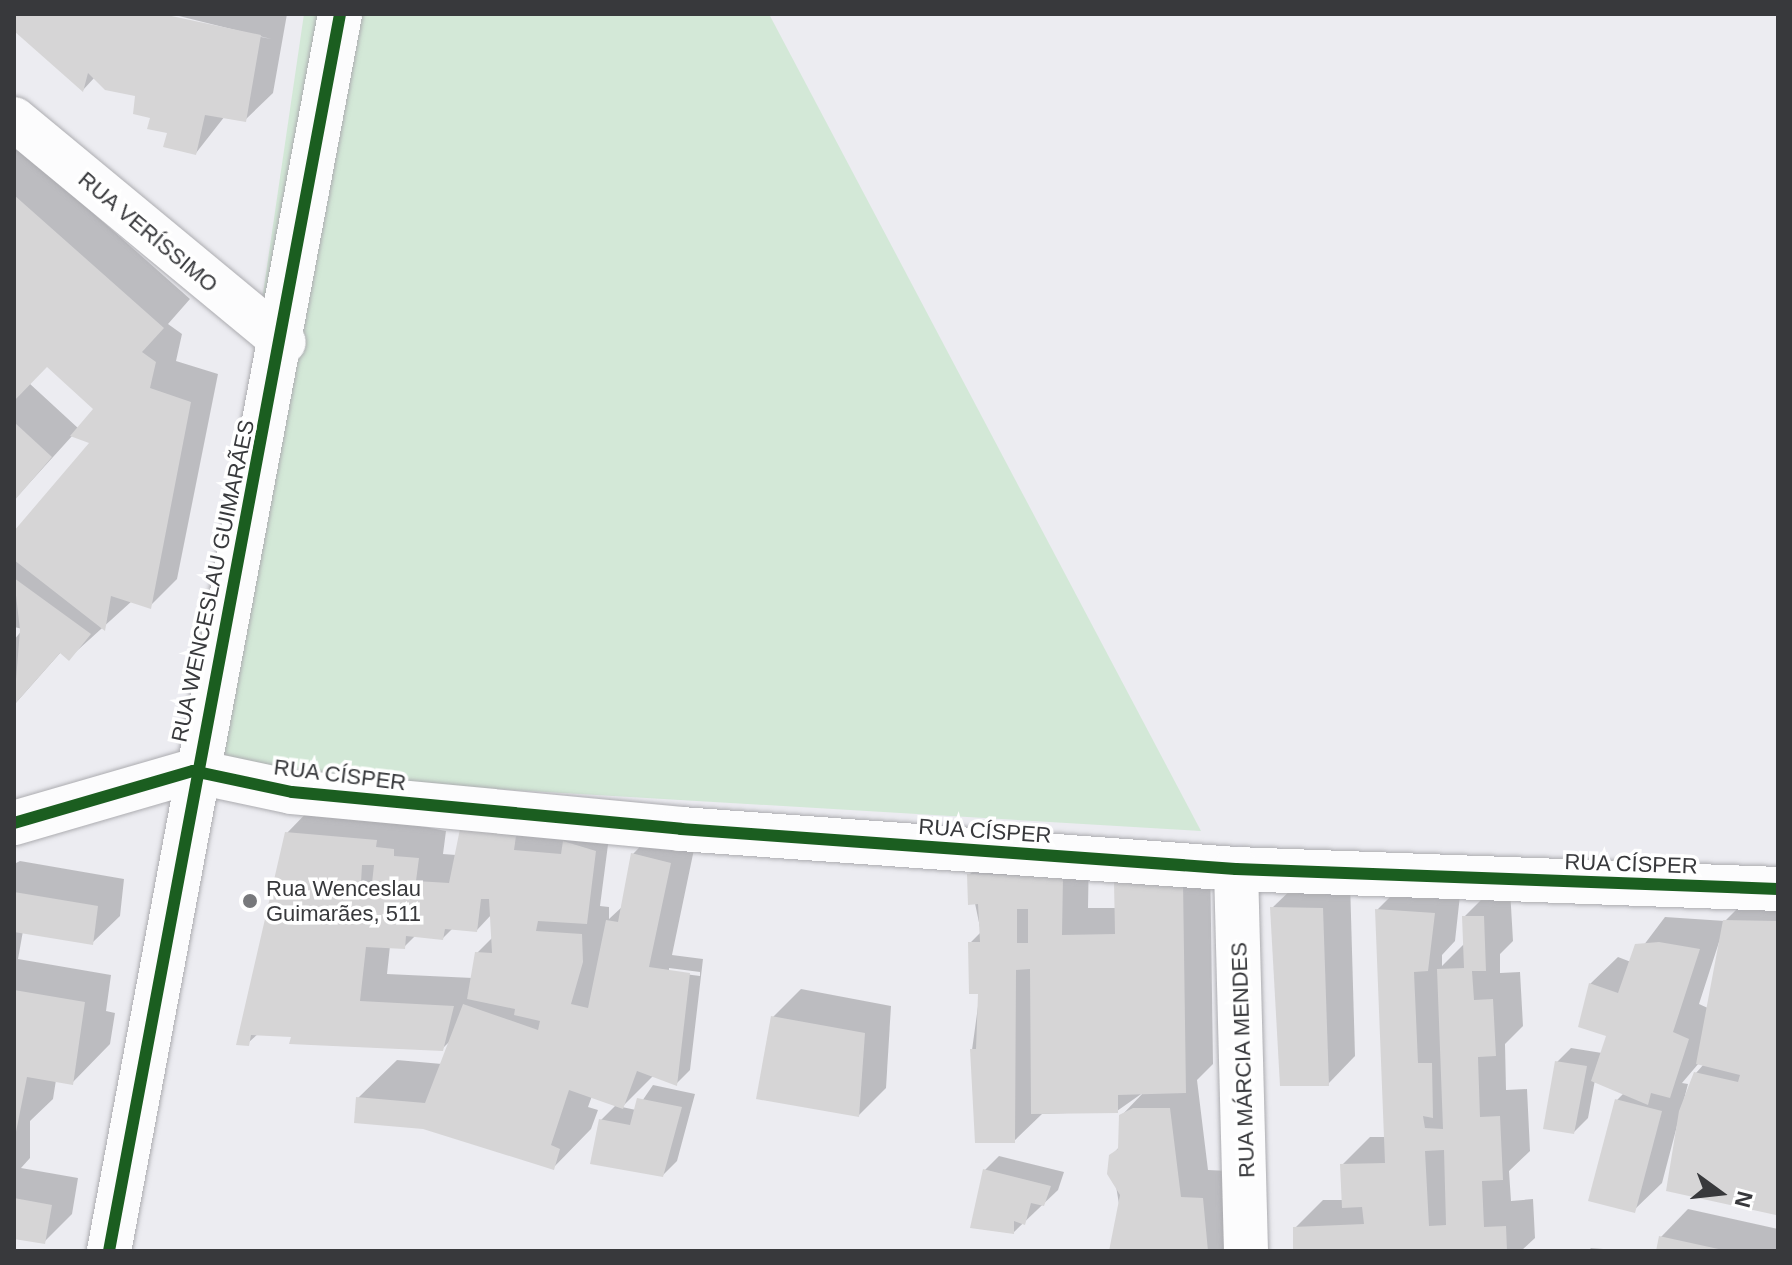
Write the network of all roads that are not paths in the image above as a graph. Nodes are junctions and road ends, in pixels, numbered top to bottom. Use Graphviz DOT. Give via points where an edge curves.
graph roads {
  1 [pos="340,14"];
  2 [pos="14,119"];
  3 [pos="284,342"];
  4 [pos="193,771"];
  5 [pos="14,823"];
  6 [pos="1236,869"];
  7 [pos="1778,889"];
  8 [pos="109,1251"];
  9 [pos="1246,1251"];
  1 -- 3 [label="street, RUA WENCESLAU GUIMARÃES"];
  2 -- 3 [label="street, RUA VERÍSSIMO"];
  3 -- 4 [label="street, RUA WENCESLAU GUIMARÃES"];
  4 -- 5 [label="street"];
  4 -- 6 [label="street, RUA CÍSPER" via="292,792"];
  4 -- 8 [label="street, RUA WENCESLAU GUIMARÃES"];
  6 -- 7 [label="street, RUA CÍSPER"];
  6 -- 9 [label="street, RUA MÁRCIA MENDES"];
}
